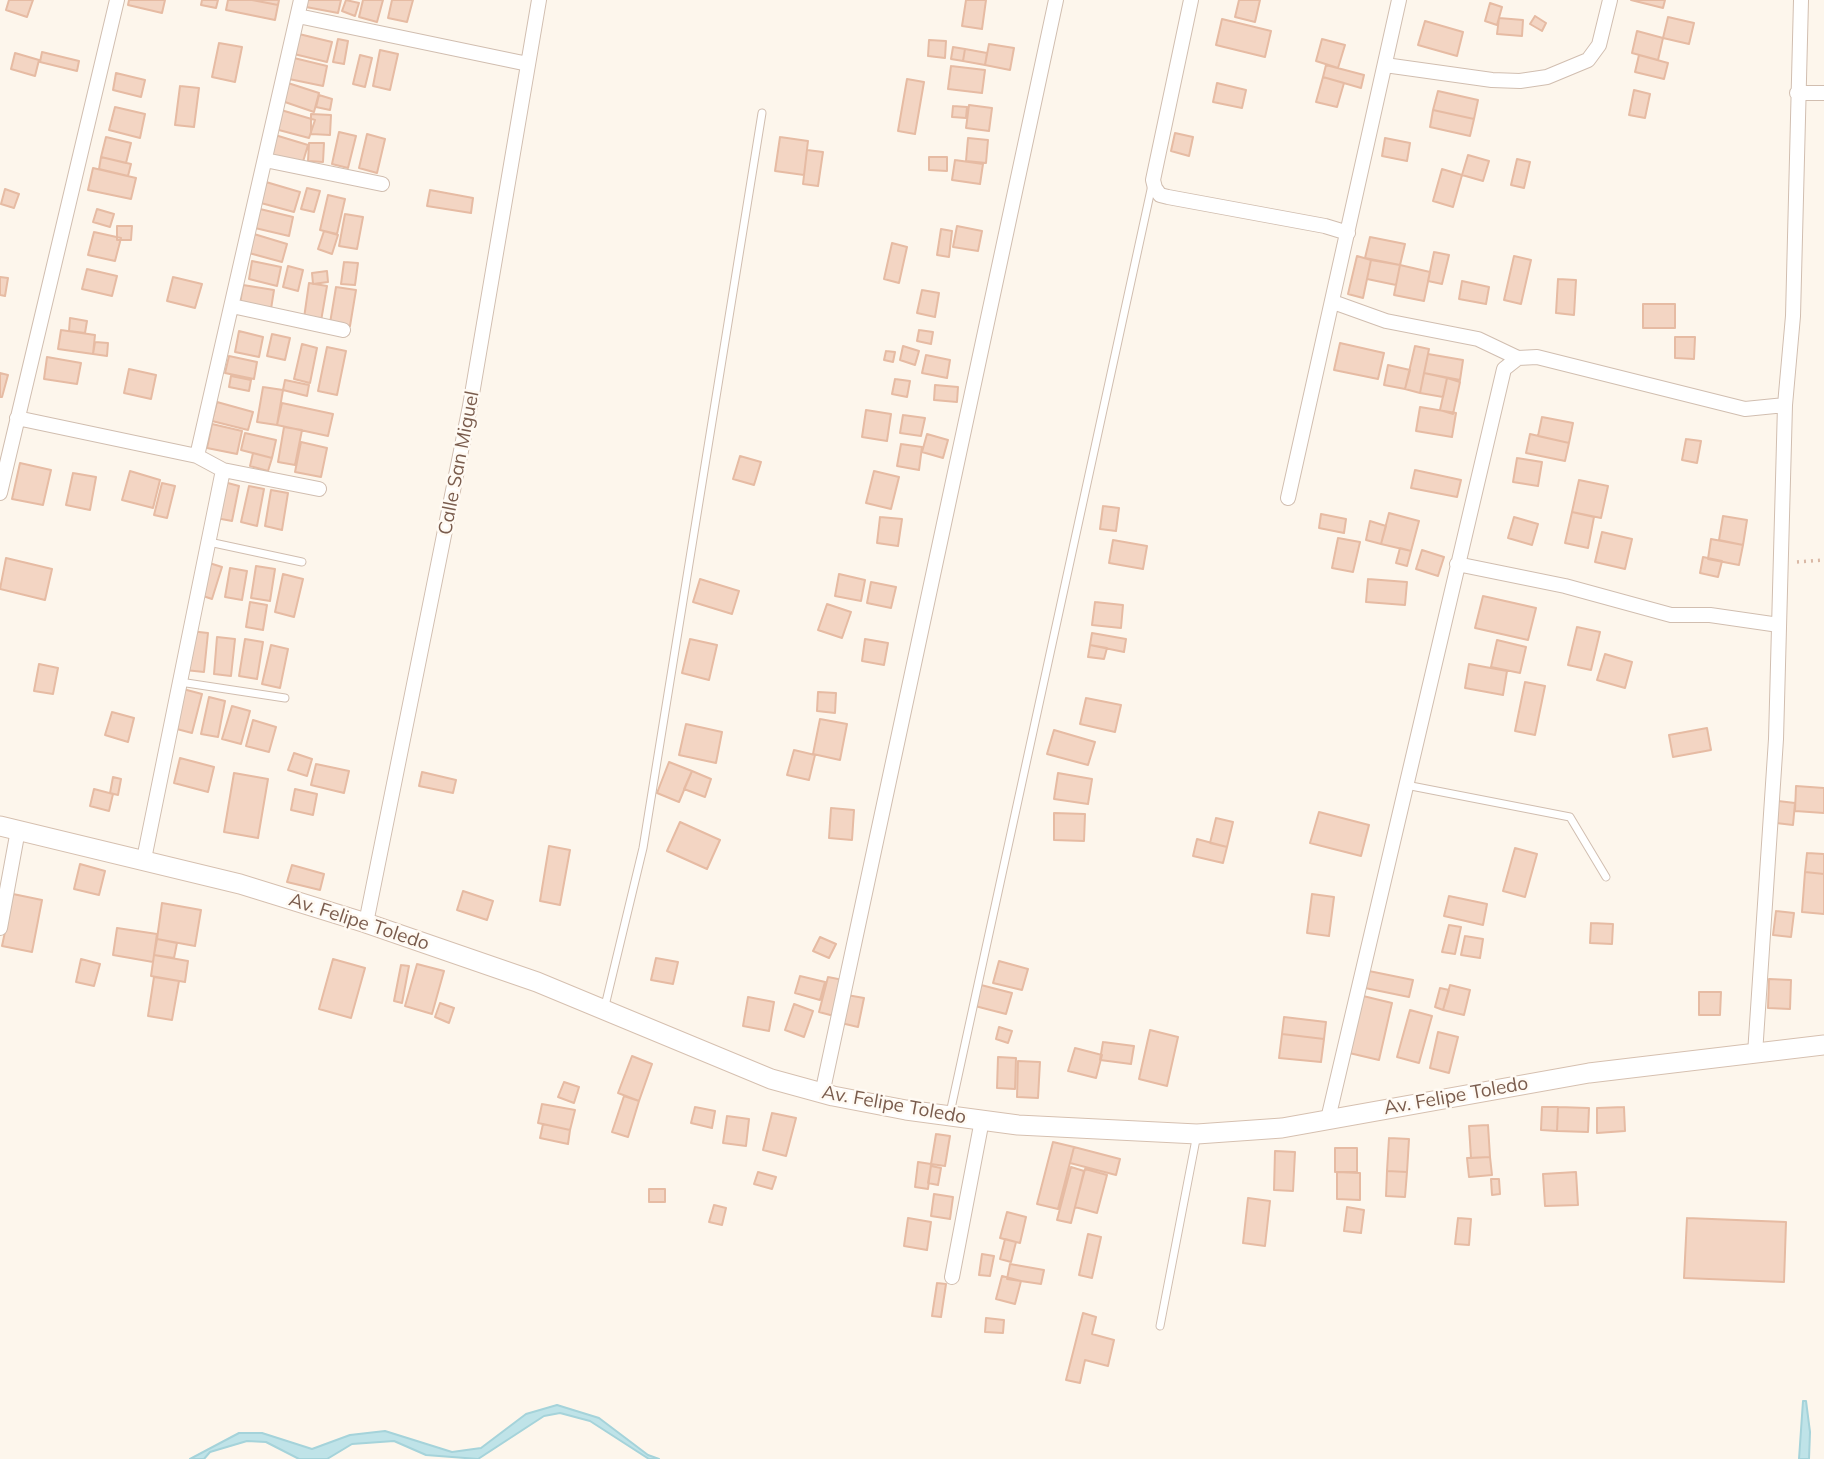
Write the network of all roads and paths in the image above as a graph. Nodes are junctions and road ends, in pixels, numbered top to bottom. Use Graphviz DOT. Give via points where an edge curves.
graph roads {
  1 [pos="117,0"];
  2 [pos="301,0"];
  3 [pos="539,0"];
  4 [pos="1056,0"];
  5 [pos="1191,0"];
  6 [pos="1399,0"];
  7 [pos="1610,0"];
  8 [pos="1801,0"];
  9 [pos="298,16"];
  10 [pos="528,64"];
  11 [pos="1385,65"];
  12 [pos="1797,93"];
  13 [pos="1824,93"];
  14 [pos="762,113"];
  15 [pos="265,160"];
  16 [pos="1153,180"];
  17 [pos="382,184"];
  18 [pos="1348,233"];
  19 [pos="1333,302"];
  20 [pos="232,306"];
  21 [pos="343,330"];
  22 [pos="1518,358"];
  23 [pos="1785,405"];
  24 [pos="17,418"];
  25 [pos="197,456"];
  26 [pos="223,470"];
  27 [pos="319,489"];
  28 [pos="0,493"];
  29 [pos="1289,498"];
  30 [pos="208,542"];
  31 [pos="1824,560"];
  32 [pos="302,562"];
  33 [pos="1781,563"];
  34 [pos="1457,564"];
  35 [pos="1779,625"];
  36 [pos="180,682"];
  37 [pos="285,698"];
  38 [pos="1406,785"];
  39 [pos="9,828"];
  40 [pos="144,859"];
  41 [pos="1606,877"];
  42 [pos="366,923"];
  43 [pos="0,928"];
  44 [pos="604,1010"];
  45 [pos="1824,1045"];
  46 [pos="1755,1054"];
  47 [pos="822,1094"];
  48 [pos="949,1116"];
  49 [pos="1328,1119"];
  50 [pos="982,1120"];
  51 [pos="1198,1133"];
  52 [pos="952,1277"];
  53 [pos="1160,1326"];
  1 -- 24 [label="street"];
  2 -- 9 [label="street"];
  3 -- 10 [label="street, Calle San Miguel"];
  4 -- 47 [label="street"];
  5 -- 16 [label="street"];
  6 -- 11 [label="street"];
  7 -- 11 [label="street" via="1600,45 1588,60 1547,77 1492,80"];
  8 -- 12 [label="street"];
  9 -- 10 [label="street"];
  9 -- 15 [label="street"];
  10 -- 42 [label="street, Calle San Miguel" via="470,406"];
  11 -- 18 [label="street"];
  12 -- 13 [label="street"];
  12 -- 23 [label="street" via="1793,316"];
  14 -- 44 [label="lane" via="643,848"];
  15 -- 17 [label="street"];
  15 -- 20 [label="street"];
  16 -- 18 [label="street" via="1160,195"];
  16 -- 48 [label="lane"];
  18 -- 19 [label="street"];
  19 -- 22 [label="street" via="1386,321 1478,339"];
  19 -- 29 [label="street"];
  20 -- 21 [label="street"];
  20 -- 25 [label="street"];
  22 -- 23 [label="street" via="1537,357 1745,409"];
  22 -- 34 [label="street" via="1504,369"];
  23 -- 33 [label="street"];
  24 -- 25 [label="street"];
  24 -- 28 [label="street"];
  25 -- 26 [label="street"];
  26 -- 27 [label="street"];
  26 -- 30 [label="street"];
  30 -- 32 [label="lane"];
  30 -- 36 [label="street"];
  31 -- 33 [label="path"];
  33 -- 35 [label="street"];
  34 -- 35 [label="street" via="1565,586 1671,615 1710,615"];
  34 -- 38 [label="street"];
  35 -- 46 [label="street"];
  36 -- 37 [label="lane"];
  36 -- 40 [label="street"];
  38 -- 41 [label="lane" via="1570,817"];
  38 -- 49 [label="street"];
  39 -- 40 [label="main road, Av. Felipe Toledo"];
  39 -- 43 [label="street"];
  40 -- 42 [label="main road, Av. Felipe Toledo"];
  42 -- 44 [label="main road, Av. Felipe Toledo"];
  44 -- 47 [label="main road, Av. Felipe Toledo" via="771,1079"];
  45 -- 46 [label="main road, Av. Felipe Toledo"];
  46 -- 49 [label="main road, Av. Felipe Toledo" via="1589,1073"];
  47 -- 48 [label="main road, Av. Felipe Toledo"];
  48 -- 50 [label="main road, Av. Felipe Toledo"];
  49 -- 51 [label="main road, Av. Felipe Toledo" via="1282,1128"];
  50 -- 51 [label="main road, Av. Felipe Toledo"];
  50 -- 52 [label="street"];
  51 -- 53 [label="lane"];
}
